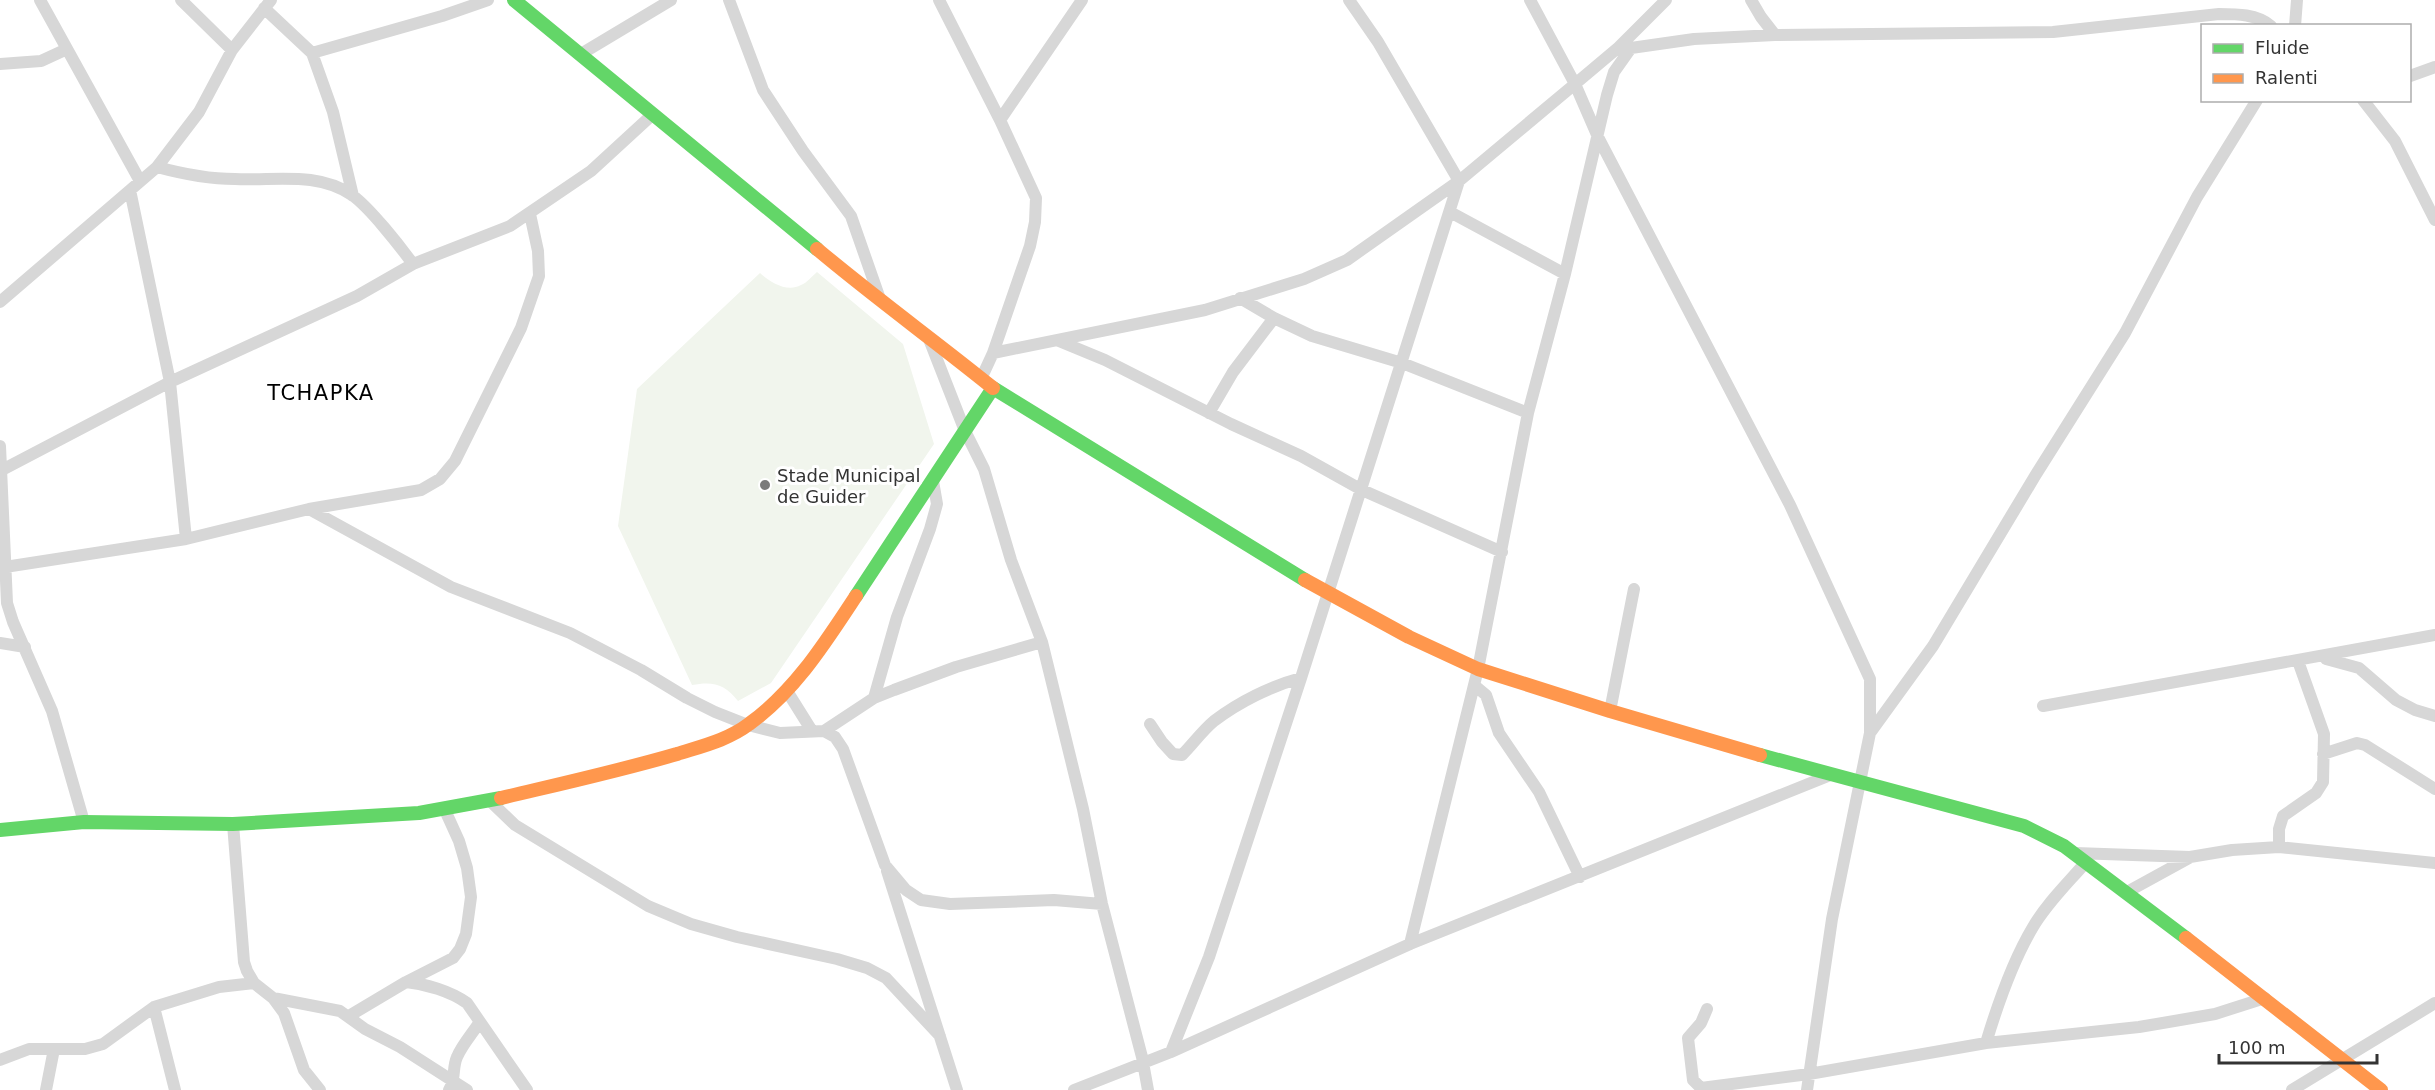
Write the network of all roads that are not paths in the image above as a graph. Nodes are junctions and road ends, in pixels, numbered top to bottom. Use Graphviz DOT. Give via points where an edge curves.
graph roads {
  1 [pos="40,0"];
  2 [pos="181,0"];
  3 [pos="488,0"];
  4 [pos="514,0"];
  5 [pos="672,0"];
  6 [pos="729,0"];
  7 [pos="939,0"];
  8 [pos="1082,0"];
  9 [pos="1349,0"];
  10 [pos="1530,0"];
  11 [pos="1666,0"];
  12 [pos="1751,0"];
  13 [pos="2220,0"];
  14 [pos="2297,0"];
  15 [pos="267,4"];
  16 [pos="2219,14"];
  17 [pos="2269,24"];
  18 [pos="2295,24"];
  19 [pos="1775,34"];
  20 [pos="1625,48"];
  21 [pos="67,49"];
  22 [pos="232,50"];
  23 [pos="312,53"];
  24 [pos="581,54"];
  25 [pos="0,64"];
  26 [pos="2435,67"];
  27 [pos="2411,75"];
  28 [pos="1575,84"];
  29 [pos="2256,102"];
  30 [pos="2365,102"];
  31 [pos="652,115"];
  32 [pos="1000,120"];
  33 [pos="1598,137"];
  34 [pos="157,167"];
  35 [pos="140,181"];
  36 [pos="1459,181"];
  37 [pos="130,190"];
  38 [pos="353,196"];
  39 [pos="1450,212"];
  40 [pos="530,214"];
  41 [pos="2435,220"];
  42 [pos="413,264"];
  43 [pos="1565,274"];
  44 [pos="1240,298"];
  45 [pos="0,302"];
  46 [pos="881,302"];
  47 [pos="1274,318"];
  48 [pos="927,335"];
  49 [pos="1058,340"];
  50 [pos="993,353"];
  51 [pos="1402,363"];
  52 [pos="981,379"];
  53 [pos="170,382"];
  54 [pos="993,388"];
  55 [pos="1209,413"];
  56 [pos="1528,413"];
  57 [pos="965,431"];
  58 [pos="0,449"];
  59 [pos="2,470"];
  60 [pos="933,481"];
  61 [pos="1362,490"];
  62 [pos="309,509"];
  63 [pos="186,539"];
  64 [pos="1502,552"];
  65 [pos="5,567"];
  66 [pos="1635,589"];
  67 [pos="1328,594"];
  68 [pos="6,616"];
  69 [pos="2435,636"];
  70 [pos="1042,642"];
  71 [pos="0,643"];
  72 [pos="25,647"];
  73 [pos="2319,657"];
  74 [pos="2298,661"];
  75 [pos="1478,669"];
  76 [pos="1301,678"];
  77 [pos="1474,685"];
  78 [pos="787,691"];
  79 [pos="874,698"];
  80 [pos="2043,706"];
  81 [pos="1610,711"];
  82 [pos="2435,716"];
  83 [pos="1150,724"];
  84 [pos="748,725"];
  85 [pos="818,731"];
  86 [pos="1870,733"];
  87 [pos="2323,754"];
  88 [pos="1830,775"];
  89 [pos="1861,782"];
  90 [pos="2435,789"];
  91 [pos="490,801"];
  92 [pos="444,808"];
  93 [pos="84,822"];
  94 [pos="233,825"];
  95 [pos="0,830"];
  96 [pos="2279,848"];
  97 [pos="2073,853"];
  98 [pos="2190,857"];
  99 [pos="2086,862"];
  100 [pos="2435,863"];
  101 [pos="885,865"];
  102 [pos="1580,877"];
  103 [pos="2127,892"];
  104 [pos="1102,904"];
  105 [pos="1410,944"];
  106 [pos="405,982"];
  107 [pos="254,983"];
  108 [pos="273,998"];
  109 [pos="2265,998"];
  110 [pos="2435,1003"];
  111 [pos="154,1007"];
  112 [pos="1707,1009"];
  113 [pos="349,1016"];
  114 [pos="479,1023"];
  115 [pos="940,1036"];
  116 [pos="1986,1043"];
  117 [pos="54,1049"];
  118 [pos="1171,1052"];
  119 [pos="0,1060"];
  120 [pos="2342,1060"];
  121 [pos="1143,1064"];
  122 [pos="1809,1074"];
  123 [pos="452,1086"];
  124 [pos="46,1090"];
  125 [pos="175,1090"];
  126 [pos="320,1090"];
  127 [pos="467,1090"];
  128 [pos="527,1090"];
  129 [pos="957,1090"];
  130 [pos="1074,1090"];
  131 [pos="1148,1090"];
  132 [pos="1807,1090"];
  133 [pos="2292,1090"];
  134 [pos="2381,1090"];
  1 -- 21 [label="street"];
  2 -- 22 [label="street"];
  3 -- 23 [label="street"];
  4 -- 24 [label="main road"];
  5 -- 24 [label="street"];
  6 -- 46 [label="street" via="763,90 851,216"];
  7 -- 32 [label="street"];
  8 -- 32 [label="street"];
  9 -- 36 [label="street"];
  10 -- 28 [label="street"];
  11 -- 20 [label="street"];
  12 -- 19 [label="street"];
  13 -- 16 [label="street"];
  14 -- 18 [label="street"];
  15 -- 22 [label="street"];
  15 -- 23 [label="street"];
  16 -- 17 [label="street" via="2263,19"];
  16 -- 19 [label="street" via="2053,32"];
  19 -- 20 [label="street"];
  20 -- 28 [label="street"];
  20 -- 33 [label="street" via="1607,95"];
  21 -- 25 [label="street" via="41,61"];
  21 -- 35 [label="street"];
  22 -- 34 [label="street" via="199,112"];
  23 -- 38 [label="street" via="333,112"];
  24 -- 31 [label="main road"];
  26 -- 27 [label="street"];
  28 -- 33 [label="street"];
  28 -- 36 [label="street"];
  29 -- 86 [label="street" via="2197,197 2125,333 1933,646"];
  30 -- 41 [label="street" via="2395,141"];
  31 -- 40 [label="street" via="591,171"];
  31 -- 46 [label="main road"];
  32 -- 50 [label="street" via="1029,179 1036,210 1030,246"];
  33 -- 43 [label="street"];
  33 -- 86 [label="street" via="1790,505 1859,651 1870,679"];
  34 -- 35 [label="street"];
  34 -- 38 [label="street" via="192,177 331,183"];
  35 -- 37 [label="street"];
  36 -- 39 [label="street"];
  36 -- 44 [label="street" via="1347,260 1304,279"];
  37 -- 45 [label="street"];
  37 -- 53 [label="street"];
  38 -- 42 [label="street"];
  39 -- 43 [label="street"];
  39 -- 51 [label="street"];
  40 -- 42 [label="street"];
  40 -- 62 [label="street" via="539,276 521,328 455,461 440,479 421,490"];
  42 -- 53 [label="street" via="357,296"];
  43 -- 56 [label="street"];
  44 -- 47 [label="street"];
  44 -- 49 [label="street" via="1205,310"];
  46 -- 48 [label="main road"];
  47 -- 51 [label="street" via="1312,336"];
  47 -- 55 [label="street" via="1233,372"];
  48 -- 52 [label="main road"];
  48 -- 57 [label="street"];
  49 -- 50 [label="street"];
  49 -- 55 [label="street"];
  50 -- 52 [label="street"];
  51 -- 56 [label="street"];
  51 -- 61 [label="street"];
  52 -- 54 [label="main road"];
  53 -- 59 [label="street"];
  53 -- 63 [label="street"];
  54 -- 57 [label="main road"];
  54 -- 67 [label="main road"];
  55 -- 61 [label="street"];
  56 -- 64 [label="street"];
  57 -- 60 [label="main road"];
  57 -- 70 [label="street" via="984,470 1011,560"];
  58 -- 59 [label="street"];
  59 -- 65 [label="street"];
  60 -- 78 [label="main road" via="818,653"];
  60 -- 79 [label="street" via="937,504 897,617"];
  61 -- 64 [label="street"];
  61 -- 67 [label="street"];
  62 -- 63 [label="street"];
  62 -- 84 [label="street" via="451,587 570,633 687,698"];
  63 -- 65 [label="street"];
  64 -- 75 [label="street"];
  65 -- 68 [label="street"];
  66 -- 81 [label="street"];
  67 -- 75 [label="main road"];
  67 -- 76 [label="street"];
  68 -- 72 [label="street"];
  69 -- 73 [label="street"];
  70 -- 79 [label="street" via="956,667"];
  70 -- 104 [label="street"];
  71 -- 72 [label="street"];
  72 -- 93 [label="street" via="52,711"];
  73 -- 74 [label="street"];
  73 -- 82 [label="street" via="2359,668 2396,700"];
  74 -- 80 [label="street"];
  74 -- 87 [label="street" via="2324,734"];
  75 -- 77 [label="street"];
  75 -- 81 [label="main road"];
  76 -- 83 [label="street" via="1280,683 1231,710 1213,722 1182,755 1173,754"];
  76 -- 118 [label="street" via="1209,957"];
  77 -- 102 [label="street" via="1486,695 1499,733 1539,792"];
  77 -- 105 [label="street"];
  78 -- 84 [label="main road"];
  78 -- 85 [label="street"];
  79 -- 85 [label="street"];
  81 -- 88 [label="main road"];
  84 -- 85 [label="street" via="780,733"];
  84 -- 91 [label="main road" via="719,741 653,762"];
  85 -- 101 [label="street" via="835,737 843,749"];
  86 -- 89 [label="street"];
  87 -- 90 [label="street" via="2357,743"];
  87 -- 96 [label="street" via="2320,788 2283,816"];
  88 -- 89 [label="main road"];
  88 -- 102 [label="street"];
  89 -- 97 [label="main road" via="2024,825"];
  89 -- 122 [label="street" via="1832,919"];
  91 -- 92 [label="main road"];
  91 -- 115 [label="street" via="515,825 648,906 692,924 837,959 878,973"];
  92 -- 94 [label="main road"];
  92 -- 106 [label="street" via="467,868 471,897 466,934 453,958"];
  93 -- 94 [label="main road"];
  93 -- 95 [label="main road"];
  94 -- 107 [label="street" via="244,962"];
  96 -- 98 [label="street"];
  96 -- 100 [label="street"];
  97 -- 98 [label="street"];
  97 -- 99 [label="main road"];
  98 -- 103 [label="street"];
  99 -- 103 [label="main road"];
  99 -- 116 [label="street" via="2034,926 2019,953"];
  101 -- 104 [label="street" via="906,890 921,900 950,904 1054,900"];
  101 -- 115 [label="street"];
  102 -- 105 [label="street"];
  103 -- 109 [label="main road"];
  104 -- 121 [label="street"];
  105 -- 118 [label="street"];
  106 -- 113 [label="street"];
  106 -- 114 [label="street" via="458,997 467,1003"];
  107 -- 108 [label="street"];
  107 -- 111 [label="street" via="219,987"];
  108 -- 113 [label="street" via="329,1008"];
  108 -- 126 [label="street" via="284,1013 304,1070"];
  109 -- 116 [label="street" via="2215,1014 2139,1027"];
  109 -- 120 [label="main road"];
  110 -- 120 [label="street"];
  111 -- 117 [label="street" via="103,1044 85,1049"];
  111 -- 125 [label="street"];
  112 -- 122 [label="street" via="1688,1038 1696,1085 1701,1088"];
  113 -- 123 [label="street" via="400,1047"];
  114 -- 123 [label="street" via="458,1055"];
  114 -- 128 [label="street"];
  115 -- 129 [label="street"];
  116 -- 122 [label="street"];
  117 -- 119 [label="street" via="29,1049"];
  117 -- 124 [label="street"];
  118 -- 121 [label="street"];
  120 -- 133 [label="street"];
  120 -- 134 [label="main road"];
  121 -- 130 [label="street"];
  121 -- 131 [label="street"];
  122 -- 132 [label="street"];
  123 -- 127 [label="street"];
}
